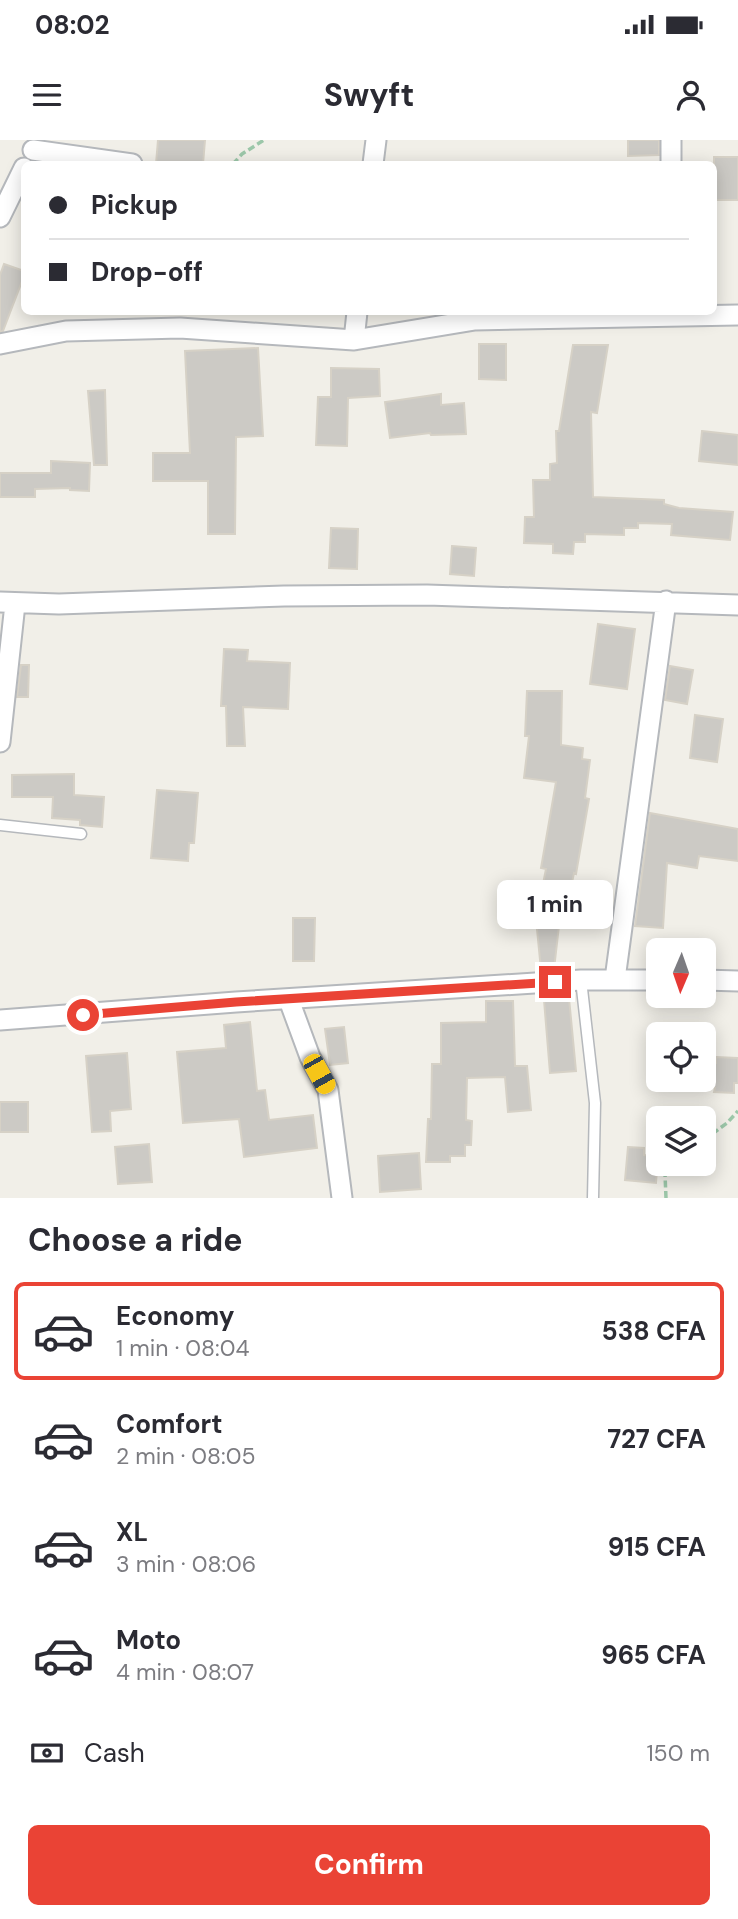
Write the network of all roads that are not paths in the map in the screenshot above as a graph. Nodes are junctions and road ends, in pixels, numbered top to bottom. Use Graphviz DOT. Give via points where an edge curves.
graph roads {
  1 [pos="376,140"];
  2 [pos="671,140"];
  3 [pos="31,156"];
  4 [pos="94,161"];
  5 [pos="373,161"];
  6 [pos="671,161"];
  7 [pos="21,176"];
  8 [pos="0,217"];
  9 [pos="717,314"];
  10 [pos="357,315"];
  11 [pos="615,315"];
  12 [pos="738,315"];
  13 [pos="354,340"];
  14 [pos="0,344"];
  15 [pos="666,601"];
  16 [pos="7,603"];
  17 [pos="738,605"];
  18 [pos="0,742"];
  19 [pos="0,825"];
  20 [pos="81,834"];
  21 [pos="615,979"];
  22 [pos="581,980"];
  23 [pos="646,980"];
  24 [pos="716,980"];
  25 [pos="738,981"];
  26 [pos="289,1000"];
  27 [pos="0,1020"];
  28 [pos="342,1198"];
  29 [pos="593,1198"];
  1 -- 5 [label="street"];
  2 -- 6 [label="street"];
  3 -- 4 [label="street"];
  7 -- 8 [label="street"];
  9 -- 12 [label="street"];
  10 -- 13 [label="street"];
  11 -- 13 [label="street" via="475,320"];
  13 -- 14 [label="street" via="180,328 65,331"];
  15 -- 16 [label="street" via="414,595"];
  15 -- 17 [label="street"];
  15 -- 21 [label="street"];
  16 -- 18 [label="street"];
  19 -- 20 [label="lane"];
  21 -- 22 [label="street"];
  21 -- 23 [label="street"];
  22 -- 26 [label="street"];
  22 -- 29 [label="lane" via="595,1103"];
  24 -- 25 [label="street"];
  26 -- 27 [label="street"];
  26 -- 28 [label="street" via="328,1090"];
}
